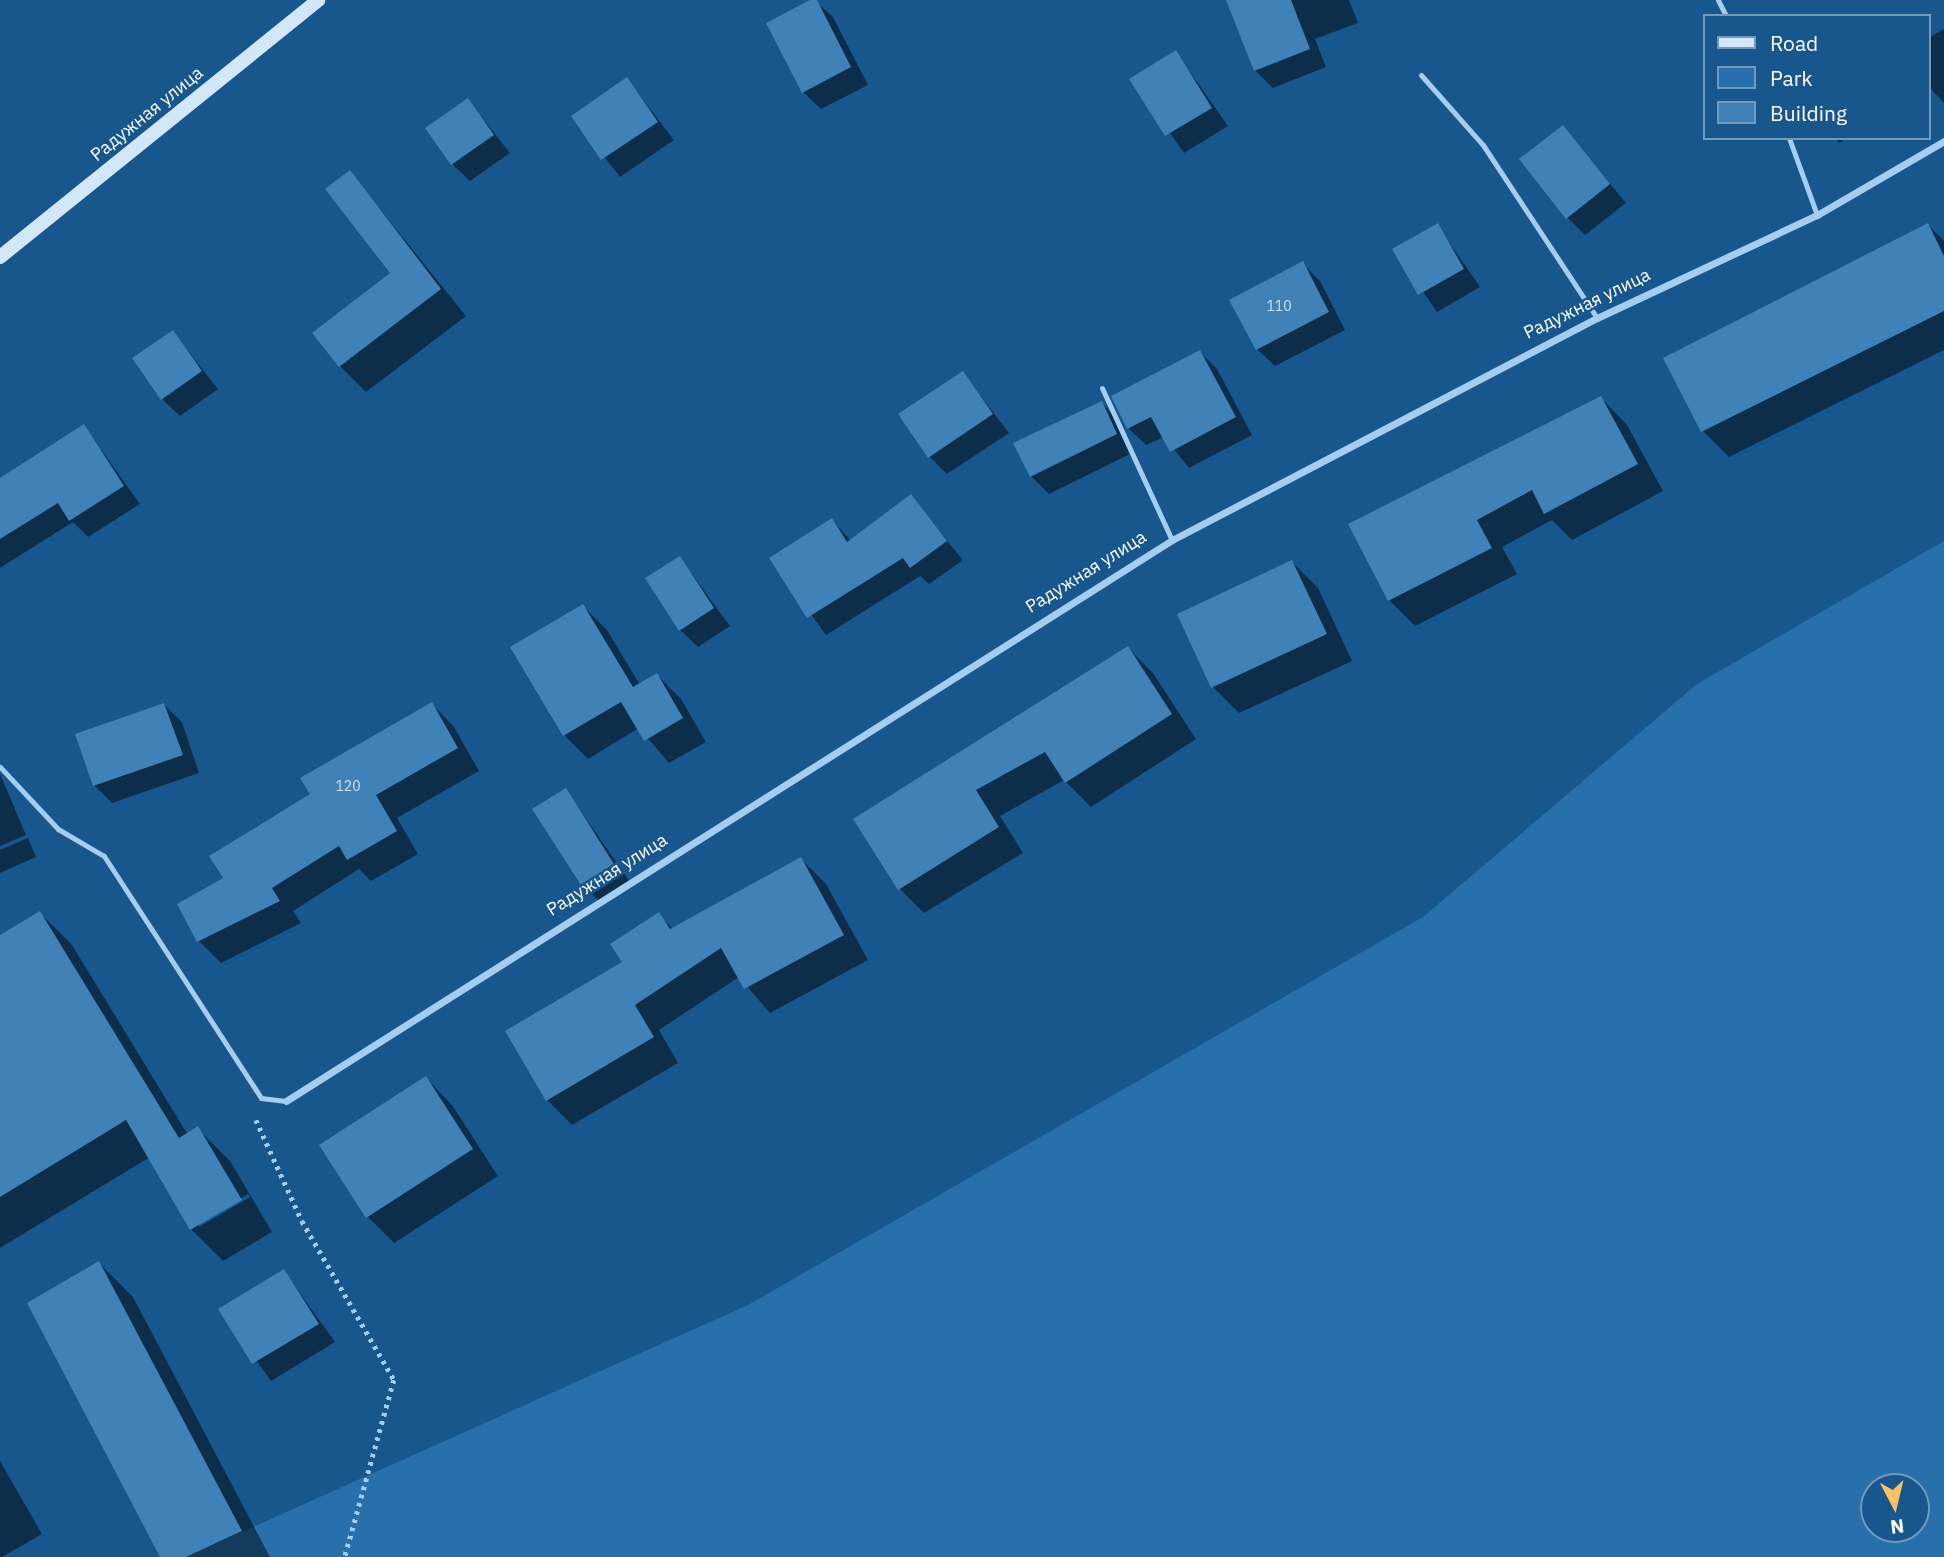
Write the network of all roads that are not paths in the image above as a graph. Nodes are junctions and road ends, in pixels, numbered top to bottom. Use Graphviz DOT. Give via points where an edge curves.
graph roads {
  1 [pos="318,0"];
  2 [pos="1421,75"];
  3 [pos="1790,140"];
  4 [pos="1944,141"];
  5 [pos="1817,215"];
  6 [pos="0,257"];
  7 [pos="1597,318"];
  8 [pos="1102,388"];
  9 [pos="1172,540"];
  10 [pos="0,767"];
  11 [pos="286,1101"];
  1 -- 6 [label="main road, Радужная улица"];
  2 -- 7 [label="lane" via="1483,145"];
  3 -- 5 [label="lane"];
  4 -- 5 [label="street, Радужная улица"];
  5 -- 7 [label="street, Радужная улица"];
  7 -- 9 [label="street, Радужная улица"];
  8 -- 9 [label="lane"];
  9 -- 11 [label="street, Радужная улица"];
  10 -- 11 [label="lane" via="58,829 104,856 261,1098"];
}
